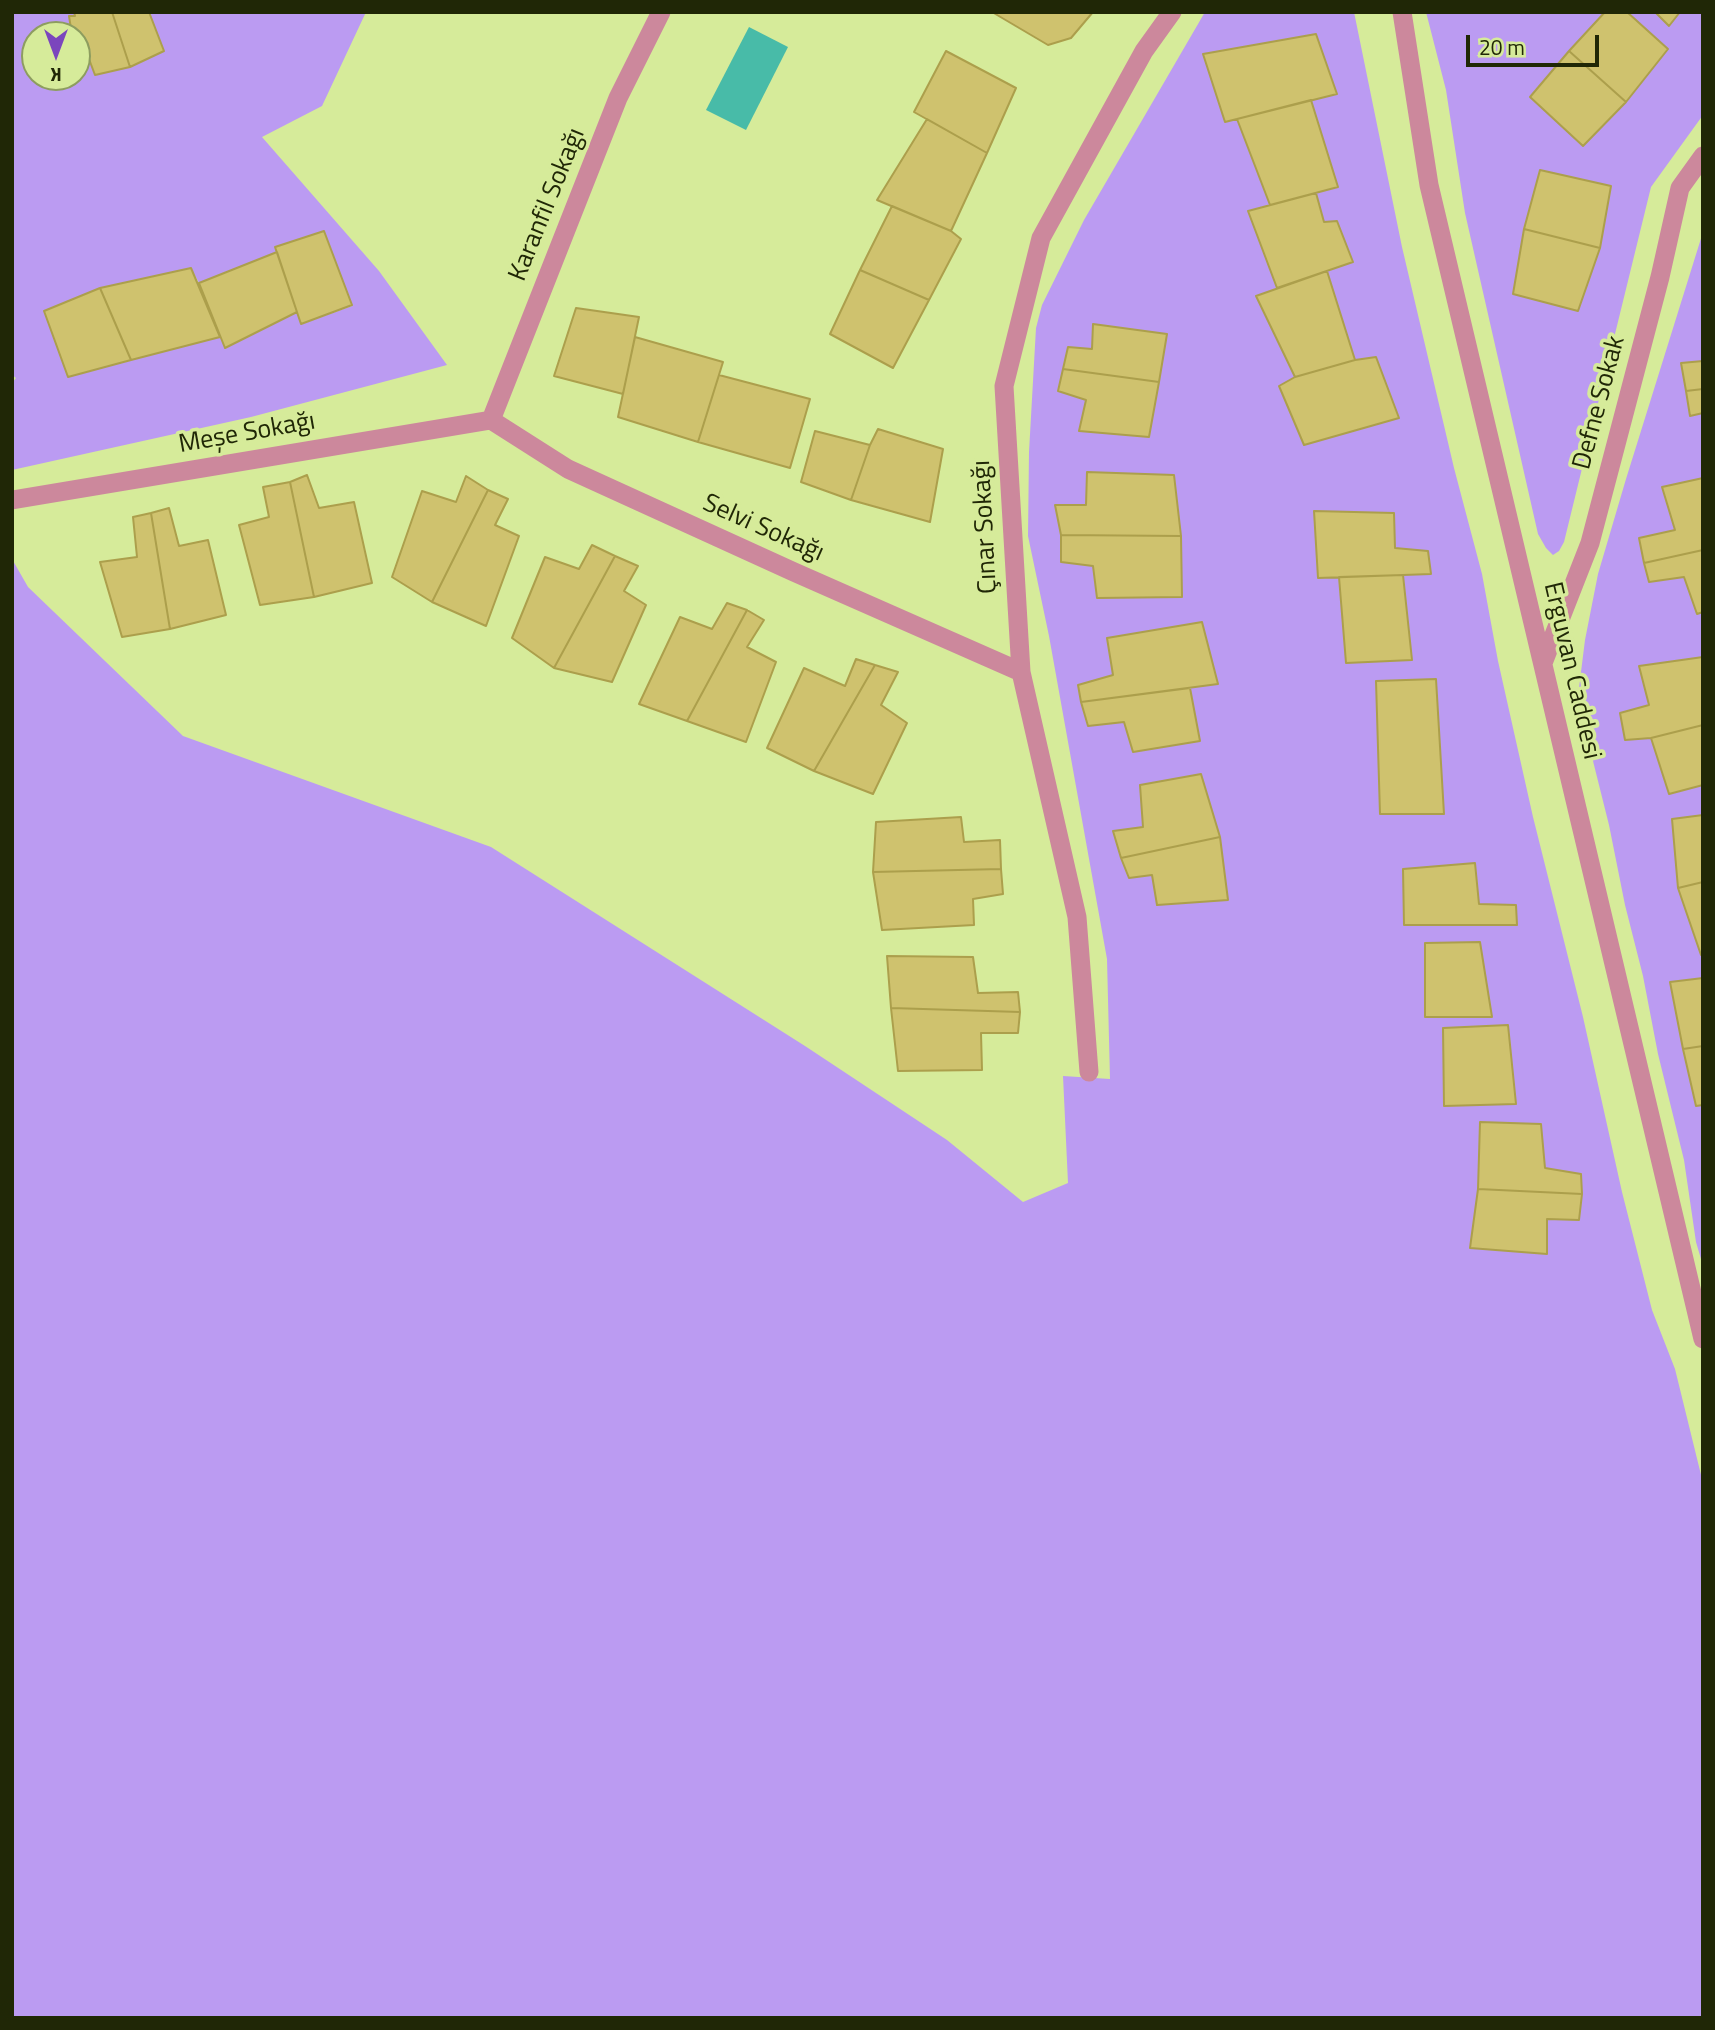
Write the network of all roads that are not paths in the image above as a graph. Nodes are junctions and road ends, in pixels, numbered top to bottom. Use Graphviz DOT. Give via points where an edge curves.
graph roads {
  1 [pos="661,12"];
  2 [pos="1172,12"];
  3 [pos="1402,12"];
  4 [pos="1703,156"];
  5 [pos="491,419"];
  6 [pos="12,500"];
  7 [pos="1543,663"];
  8 [pos="1021,672"];
  9 [pos="1089,1072"];
  10 [pos="1703,1339"];
  1 -- 5 [label="street, Karanfil Sokağı" via="618,98"];
  2 -- 8 [label="street, Çınar Sokağı" via="1144,51 1041,238 1004,386"];
  3 -- 7 [label="street, Erguvan Caddesi" via="1429,186"];
  4 -- 7 [label="street, Defne Sokak" via="1680,188 1590,543"];
  5 -- 6 [label="street, Meşe Sokağı"];
  5 -- 8 [label="street, Selvi Sokağı" via="568,469"];
  7 -- 10 [label="street, Erguvan Caddesi"];
  8 -- 9 [label="street, Çınar Sokağı" via="1077,917"];
}
